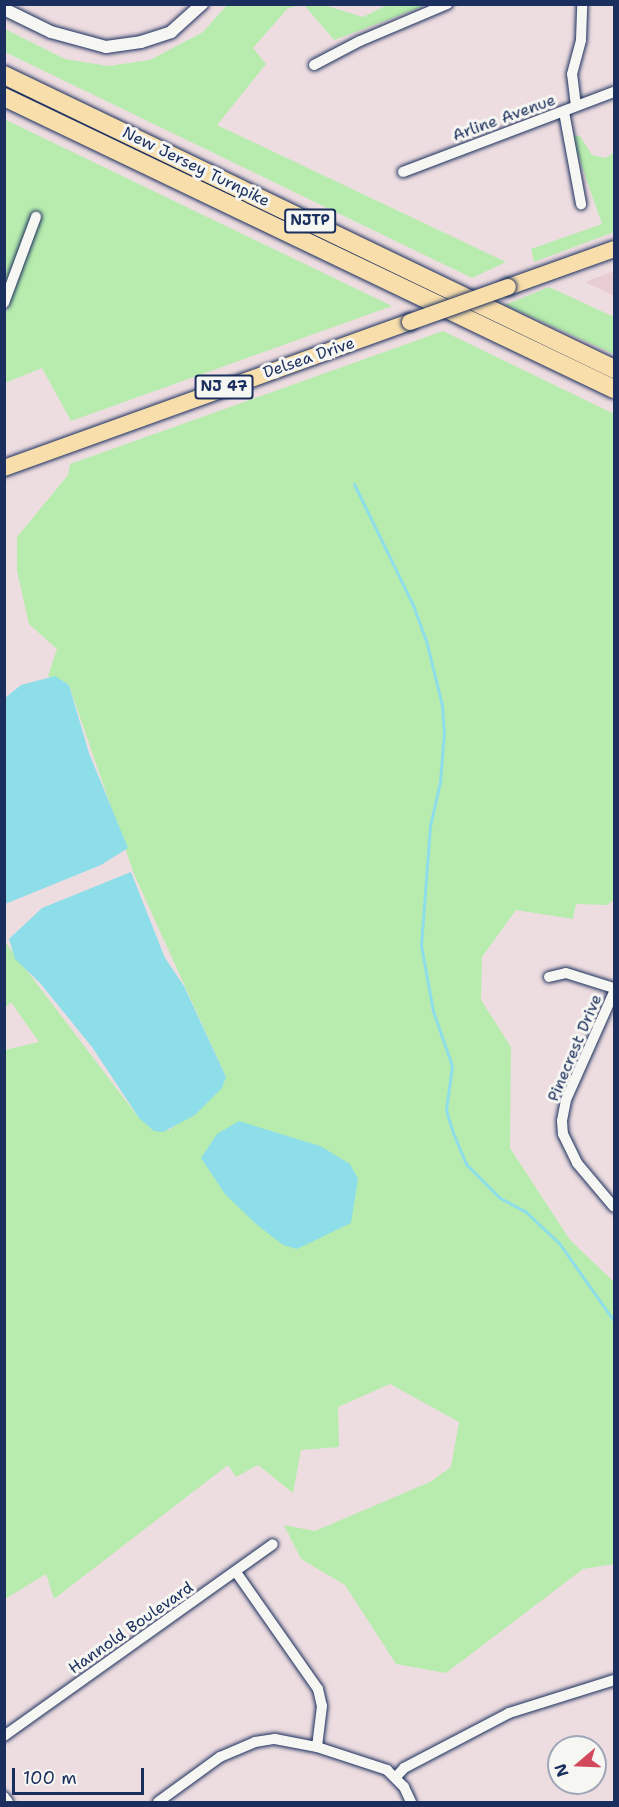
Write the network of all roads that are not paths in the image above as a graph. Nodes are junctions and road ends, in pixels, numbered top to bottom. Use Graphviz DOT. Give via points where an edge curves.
graph roads {
  1 [pos="202,4"];
  2 [pos="447,4"];
  3 [pos="582,4"];
  4 [pos="4,9"];
  5 [pos="314,65"];
  6 [pos="4,75"];
  7 [pos="615,92"];
  8 [pos="4,97"];
  9 [pos="576,106"];
  10 [pos="564,112"];
  11 [pos="403,172"];
  12 [pos="581,204"];
  13 [pos="36,217"];
  14 [pos="615,249"];
  15 [pos="4,303"];
  16 [pos="615,369"];
  17 [pos="615,389"];
  18 [pos="4,468"];
  19 [pos="549,977"];
  20 [pos="615,990"];
  21 [pos="615,1207"];
  22 [pos="273,1544"];
  23 [pos="236,1572"];
  24 [pos="615,1680"];
  25 [pos="4,1736"];
  26 [pos="317,1747"];
  27 [pos="396,1777"];
  28 [pos="4,1797"];
  29 [pos="8,1803"];
  30 [pos="158,1803"];
  31 [pos="411,1803"];
  1 -- 4 [label="street" via="171,32 106,47 51,32"];
  2 -- 5 [label="street" via="352,44"];
  3 -- 9 [label="street" via="581,40 572,74"];
  6 -- 16 [label="highway, New Jersey Turnpike / NJTP"];
  7 -- 9 [label="street, Arline Avenue"];
  8 -- 17 [label="highway, New Jersey Turnpike / NJTP"];
  9 -- 10 [label="street, Arline Avenue"];
  10 -- 11 [label="street, Arline Avenue"];
  10 -- 12 [label="street"];
  13 -- 15 [label="street"];
  14 -- 18 [label="main road, Delsea Drive / NJ 47, bridge"];
  19 -- 20 [label="street" via="567,973"];
  20 -- 21 [label="street, Pinecrest Drive" via="566,1100 562,1121 563,1134 577,1163"];
  22 -- 23 [label="street, Hannold Boulevard"];
  23 -- 25 [label="street, Hannold Boulevard"];
  23 -- 26 [label="street" via="318,1689 322,1706"];
  24 -- 27 [label="street" via="509,1713"];
  26 -- 27 [label="street" via="387,1770"];
  26 -- 30 [label="street" via="275,1739 255,1742 220,1757"];
  27 -- 31 [label="street"];
  28 -- 29 [label="street"];
}
